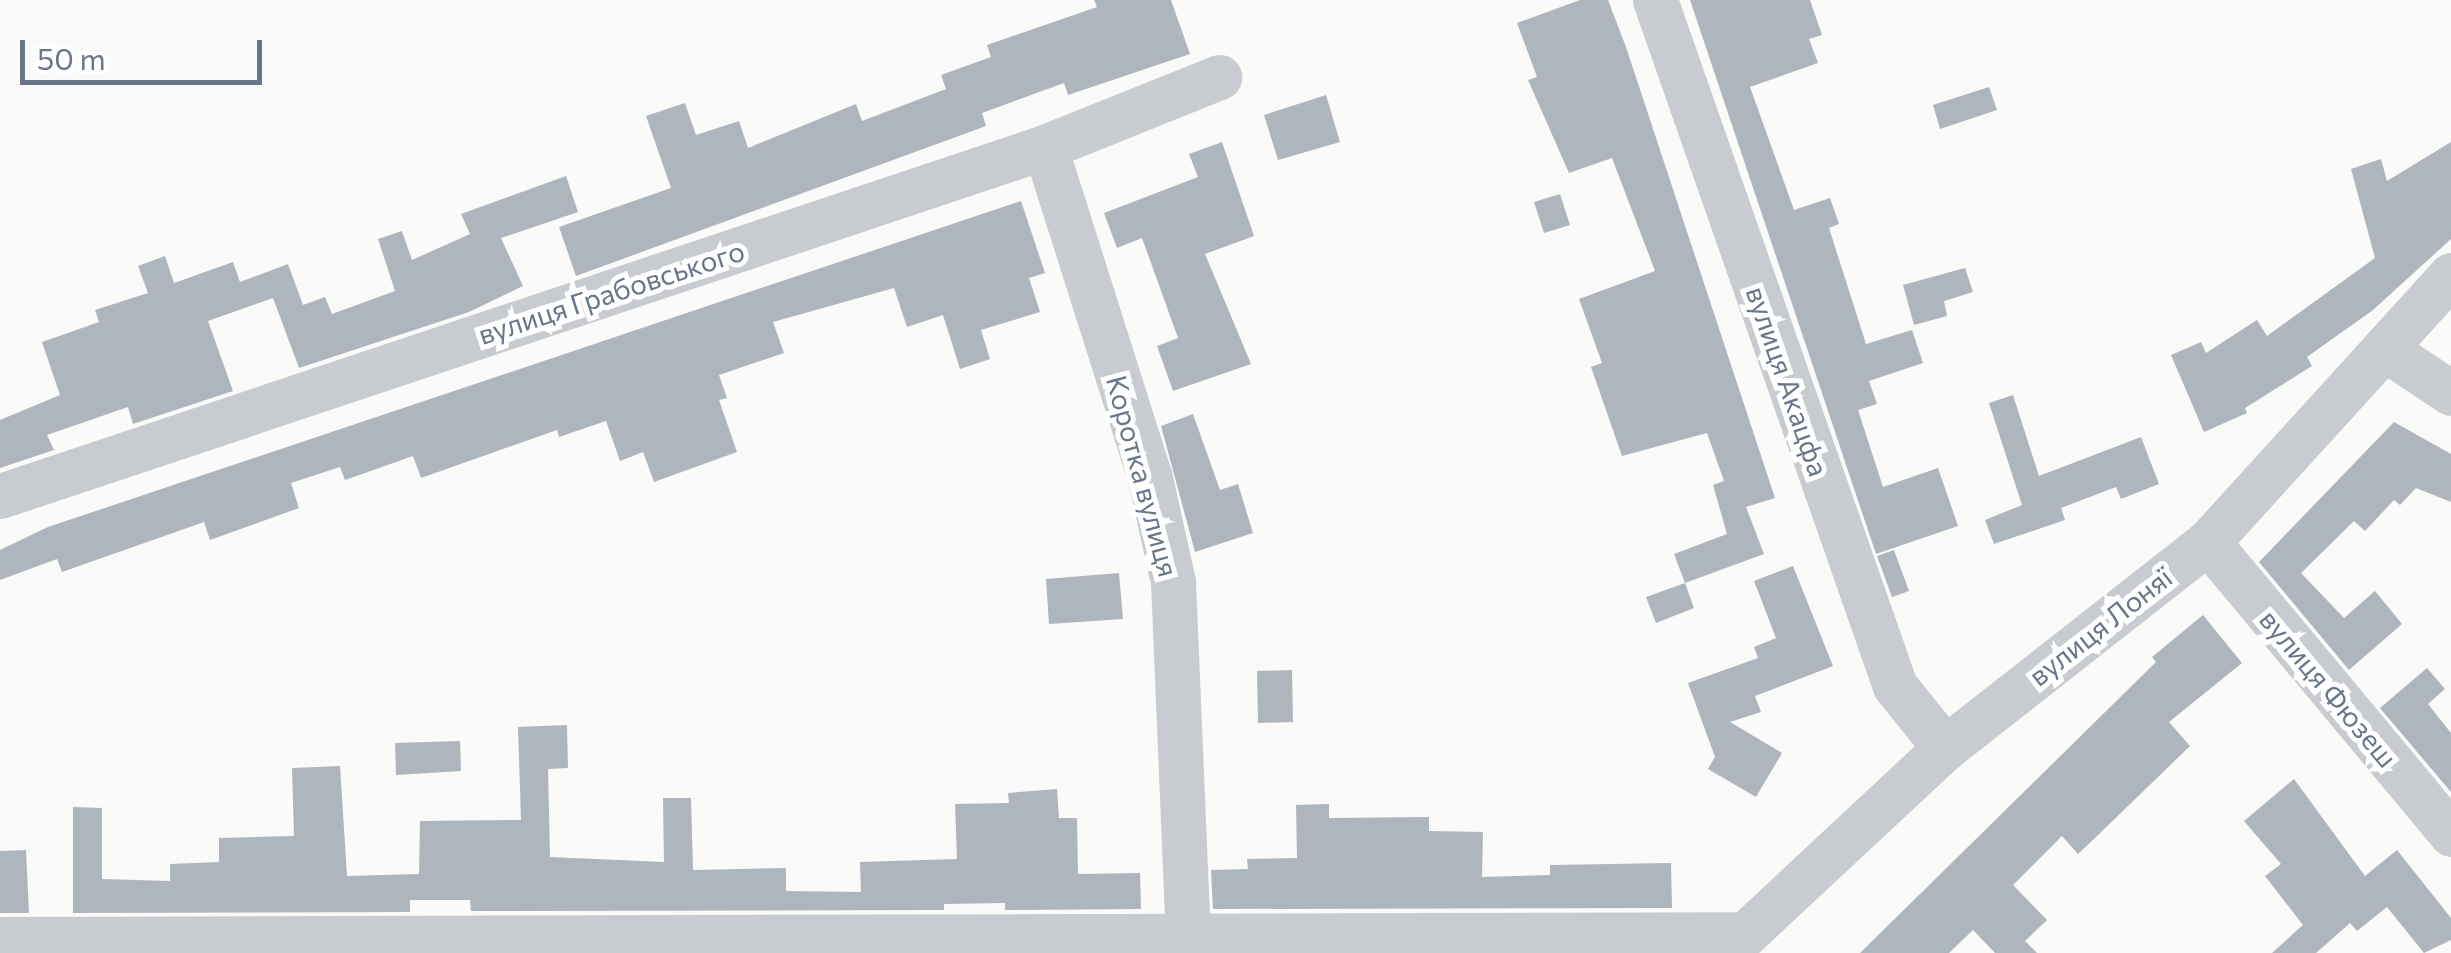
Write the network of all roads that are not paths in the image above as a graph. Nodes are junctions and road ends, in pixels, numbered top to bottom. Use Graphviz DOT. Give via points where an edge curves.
graph roads {
  1 [pos="1655,0"];
  2 [pos="1219,77"];
  3 [pos="1045,147"];
  4 [pos="2451,276"];
  5 [pos="2385,349"];
  6 [pos="2451,393"];
  7 [pos="0,496"];
  8 [pos="2208,542"];
  9 [pos="1945,748"];
  10 [pos="2451,834"];
  11 [pos="1188,936"];
  12 [pos="0,940"];
  13 [pos="1735,943"];
  1 -- 9 [label="street, вулиця Акацфа" via="1895,686"];
  2 -- 3 [label="street, вулиця Грабовського"];
  3 -- 7 [label="street, вулиця Грабовського"];
  3 -- 11 [label="street, Коротка вулиця" via="1150,478 1173,582"];
  4 -- 5 [label="street, вулиця Лоняї"];
  5 -- 6 [label="street"];
  5 -- 8 [label="street, вулиця Лоняї"];
  8 -- 9 [label="street, вулиця Лоняї"];
  8 -- 10 [label="street, вулиця Фюзеш"];
  9 -- 13 [label="street, вулиця Лоняї"];
  11 -- 12 [label="street"];
  11 -- 13 [label="street"];
}
